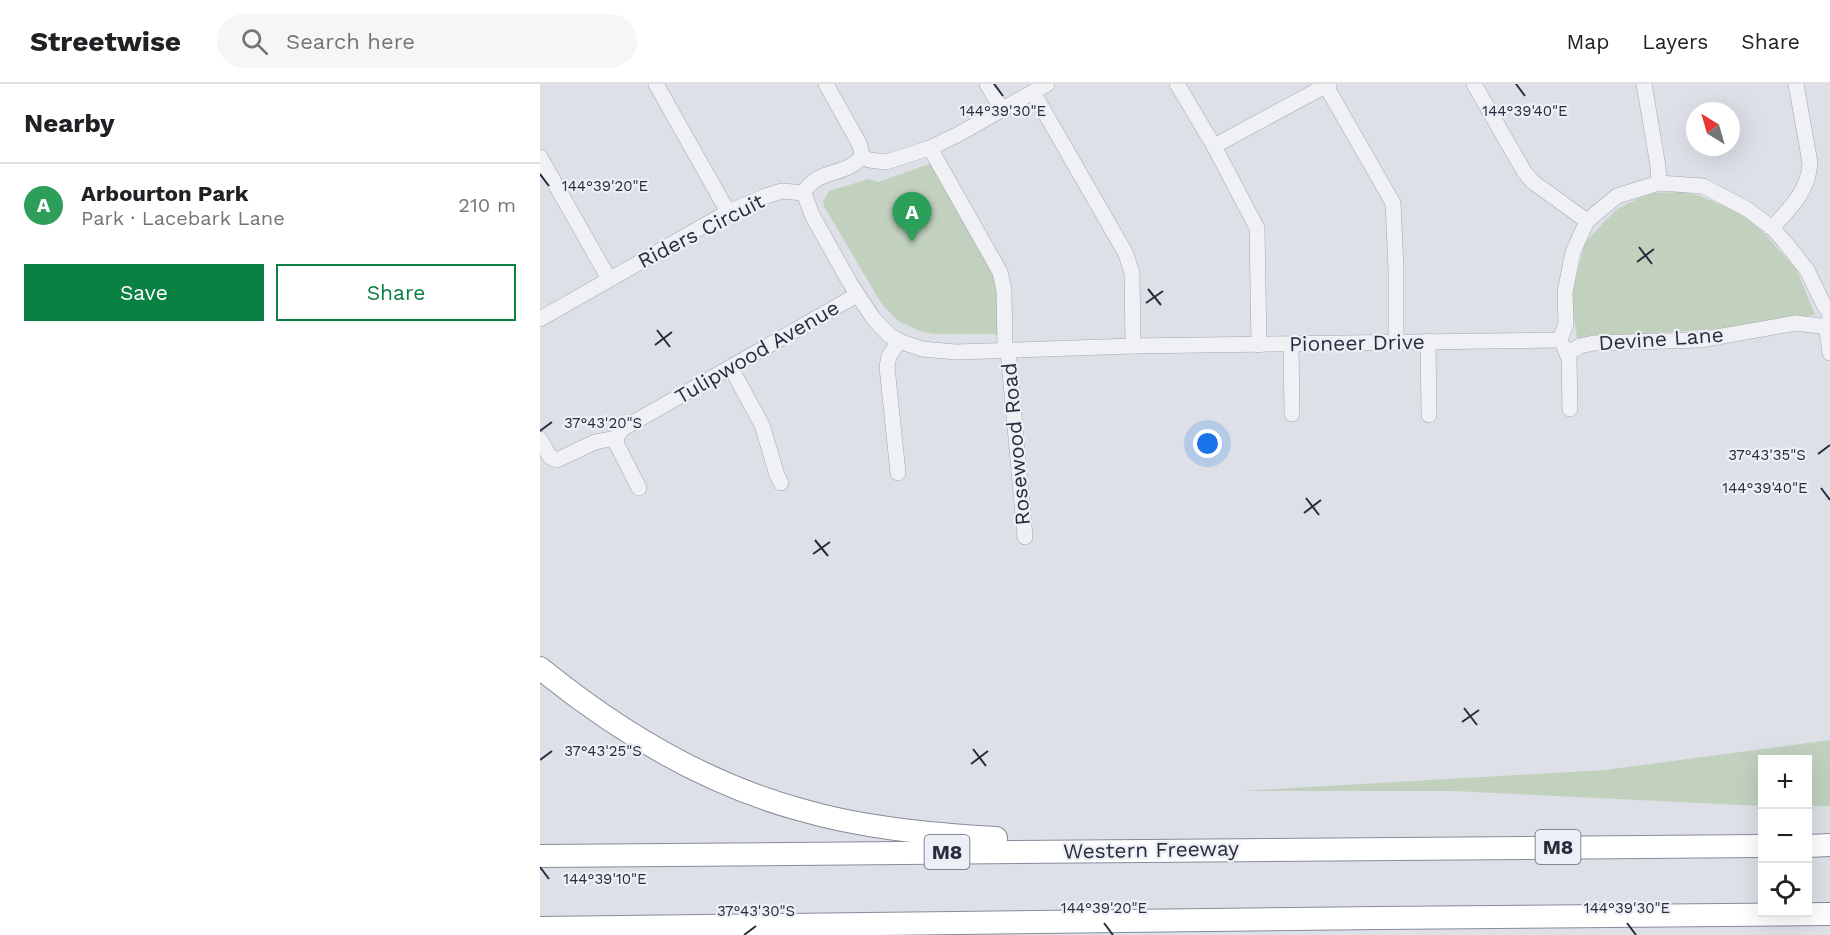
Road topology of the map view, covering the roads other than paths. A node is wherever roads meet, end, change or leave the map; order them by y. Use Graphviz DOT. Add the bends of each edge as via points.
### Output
graph roads {
  1 [pos="656,84"];
  2 [pos="826,84"];
  3 [pos="987,84"];
  4 [pos="1047,84"];
  5 [pos="1177,84"];
  6 [pos="1474,84"];
  7 [pos="1644,84"];
  8 [pos="1796,84"];
  9 [pos="1327,85"];
  10 [pos="1033,92"];
  11 [pos="1002,110"];
  12 [pos="1214,146"];
  13 [pos="930,148"];
  14 [pos="862,156"];
  15 [pos="540,157"];
  16 [pos="1659,183"];
  17 [pos="804,193"];
  18 [pos="728,212"];
  19 [pos="1587,221"];
  20 [pos="1772,228"];
  21 [pos="609,279"];
  22 [pos="857,295"];
  23 [pos="1829,319"];
  24 [pos="540,320"];
  25 [pos="899,341"];
  26 [pos="1428,341"];
  27 [pos="1396,342"];
  28 [pos="1259,345"];
  29 [pos="1292,345"];
  30 [pos="1133,346"];
  31 [pos="1564,347"];
  32 [pos="1006,350"];
  33 [pos="1830,353"];
  34 [pos="731,368"];
  35 [pos="1570,409"];
  36 [pos="1292,414"];
  37 [pos="1429,415"];
  38 [pos="616,438"];
  39 [pos="540,440"];
  40 [pos="898,473"];
  41 [pos="781,483"];
  42 [pos="639,488"];
  43 [pos="1025,537"];
  44 [pos="540,668"];
  45 [pos="1830,845"];
  46 [pos="1758,846"];
  47 [pos="1812,846"];
  48 [pos="1354,848"];
  49 [pos="540,856"];
  50 [pos="1830,914"];
  51 [pos="1379,918"];
  52 [pos="540,928"];
  53 [pos="1180,935"];
  1 -- 18 [label="street"];
  2 -- 14 [label="street" via="860,145"];
  3 -- 11 [label="street"];
  4 -- 10 [label="street"];
  5 -- 12 [label="street"];
  6 -- 19 [label="street" via="1533,182"];
  7 -- 16 [label="street"];
  8 -- 20 [label="street" via="1809,176 1805,188"];
  9 -- 12 [label="street"];
  9 -- 27 [label="street" via="1393,203"];
  10 -- 11 [label="street"];
  10 -- 30 [label="street" via="1126,254 1132,273"];
  11 -- 13 [label="street"];
  12 -- 28 [label="street" via="1257,228"];
  13 -- 14 [label="street" via="886,162"];
  13 -- 32 [label="street, Rosewood Road" via="1000,272"];
  14 -- 17 [label="street" via="848,168 819,178"];
  15 -- 21 [label="street"];
  16 -- 19 [label="street" via="1617,196"];
  16 -- 20 [label="street" via="1703,186 1747,209"];
  17 -- 18 [label="street, Riders Circuit" via="766,196"];
  17 -- 22 [label="street, Pioneer Drive" via="812,215"];
  18 -- 21 [label="street, Riders Circuit"];
  19 -- 31 [label="street" via="1573,252 1565,292"];
  20 -- 23 [label="street" via="1807,270"];
  21 -- 24 [label="street, Riders Circuit"];
  22 -- 25 [label="street, Pioneer Drive" via="881,328"];
  22 -- 34 [label="street, Tulipwood Avenue"];
  23 -- 31 [label="street, Devine Lane" via="1700,340"];
  23 -- 33 [label="street"];
  25 -- 32 [label="street, Pioneer Drive" via="933,351"];
  25 -- 40 [label="street" via="887,367"];
  26 -- 27 [label="street, Pioneer Drive"];
  26 -- 31 [label="street, Pioneer Drive"];
  26 -- 37 [label="street"];
  27 -- 29 [label="street, Pioneer Drive"];
  28 -- 29 [label="street, Pioneer Drive"];
  28 -- 30 [label="street, Pioneer Drive"];
  29 -- 36 [label="street"];
  30 -- 32 [label="street, Pioneer Drive"];
  31 -- 35 [label="street" via="1569,358"];
  32 -- 43 [label="street, Rosewood Road"];
  34 -- 38 [label="street, Tulipwood Avenue" via="628,424"];
  34 -- 41 [label="street" via="762,425"];
  38 -- 39 [label="street" via="595,441 557,460 550,457"];
  38 -- 42 [label="street"];
  44 -- 48 [label="highway" via="613,723 674,758 760,796 829,817 916,832 994,838"];
  45 -- 47 [label="highway"];
  46 -- 48 [label="highway, Western Freeway / M8"];
  48 -- 49 [label="highway, Western Freeway / M8"];
  50 -- 51 [label="highway"];
  51 -- 52 [label="highway"];
  51 -- 53 [label="highway"];
}
